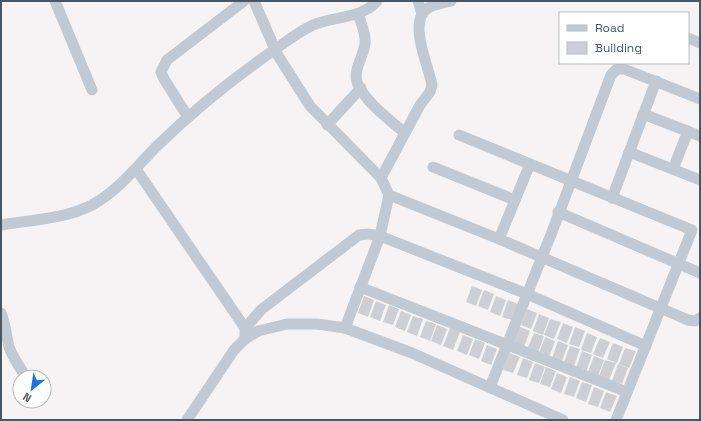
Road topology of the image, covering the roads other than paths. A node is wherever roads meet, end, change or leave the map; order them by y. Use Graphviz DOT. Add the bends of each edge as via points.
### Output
graph roads {
  1 [pos="56,1"];
  2 [pos="244,1"];
  3 [pos="254,1"];
  4 [pos="377,1"];
  5 [pos="418,1"];
  6 [pos="452,1"];
  7 [pos="358,14"];
  8 [pos="422,14"];
  9 [pos="689,38"];
  10 [pos="700,43"];
  11 [pos="276,48"];
  12 [pos="656,81"];
  13 [pos="361,88"];
  14 [pos="92,90"];
  15 [pos="700,99"];
  16 [pos="643,114"];
  17 [pos="188,117"];
  18 [pos="327,125"];
  19 [pos="688,131"];
  20 [pos="405,133"];
  21 [pos="459,135"];
  22 [pos="700,136"];
  23 [pos="629,152"];
  24 [pos="530,164"];
  25 [pos="433,167"];
  26 [pos="136,169"];
  27 [pos="673,169"];
  28 [pos="381,178"];
  29 [pos="700,180"];
  30 [pos="570,181"];
  31 [pos="389,195"];
  32 [pos="612,198"];
  33 [pos="515,200"];
  34 [pos="558,212"];
  35 [pos="1,226"];
  36 [pos="696,232"];
  37 [pos="380,236"];
  38 [pos="499,239"];
  39 [pos="542,257"];
  40 [pos="678,264"];
  41 [pos="700,273"];
  42 [pos="360,287"];
  43 [pos="527,294"];
  44 [pos="661,308"];
  45 [pos="1,313"];
  46 [pos="700,318"];
  47 [pos="345,328"];
  48 [pos="245,333"];
  49 [pos="506,345"];
  50 [pos="646,346"];
  51 [pos="21,369"];
  52 [pos="490,387"];
  53 [pos="627,392"];
  54 [pos="186,420"];
  55 [pos="563,420"];
  56 [pos="616,420"];
  1 -- 14 [label="street"];
  2 -- 17 [label="street" via="163,65 160,72"];
  3 -- 11 [label="street"];
  4 -- 7 [label="street"];
  5 -- 8 [label="street"];
  6 -- 8 [label="street" via="428,8"];
  7 -- 11 [label="street" via="313,25"];
  7 -- 13 [label="street" via="365,43 357,69 357,82"];
  8 -- 20 [label="street" via="420,36 432,85"];
  9 -- 10 [label="street"];
  11 -- 17 [label="street"];
  11 -- 18 [label="street" via="277,54 310,106"];
  12 -- 15 [label="street"];
  12 -- 16 [label="street"];
  12 -- 30 [label="street" via="624,69 617,69 611,75"];
  13 -- 18 [label="street"];
  13 -- 20 [label="street" via="371,102"];
  16 -- 19 [label="street"];
  16 -- 23 [label="street"];
  17 -- 26 [label="street"];
  18 -- 28 [label="street"];
  19 -- 22 [label="street"];
  19 -- 27 [label="street"];
  20 -- 28 [label="street"];
  21 -- 24 [label="street"];
  23 -- 27 [label="street"];
  23 -- 32 [label="street"];
  24 -- 30 [label="street"];
  24 -- 33 [label="street"];
  25 -- 33 [label="street"];
  26 -- 35 [label="street" via="92,205 63,215"];
  26 -- 48 [label="street"];
  27 -- 29 [label="street"];
  28 -- 31 [label="street"];
  30 -- 32 [label="street"];
  30 -- 34 [label="street"];
  31 -- 37 [label="street"];
  31 -- 38 [label="street"];
  32 -- 36 [label="street"];
  33 -- 38 [label="street"];
  34 -- 39 [label="street"];
  34 -- 40 [label="street"];
  36 -- 40 [label="street"];
  37 -- 42 [label="street"];
  37 -- 43 [label="street"];
  37 -- 48 [label="street" via="359,235 262,309"];
  38 -- 39 [label="street"];
  39 -- 43 [label="street"];
  39 -- 44 [label="street"];
  40 -- 41 [label="street"];
  40 -- 44 [label="street"];
  42 -- 47 [label="street"];
  42 -- 49 [label="street"];
  43 -- 49 [label="street"];
  43 -- 50 [label="street"];
  44 -- 46 [label="street" via="688,320 695,321"];
  44 -- 50 [label="street"];
  45 -- 51 [label="street" via="9,347"];
  47 -- 48 [label="street" via="317,324 287,324"];
  47 -- 52 [label="street" via="412,352"];
  48 -- 54 [label="street"];
  49 -- 52 [label="street"];
  49 -- 53 [label="street"];
  50 -- 53 [label="street"];
  52 -- 55 [label="street"];
  53 -- 56 [label="street"];
}
